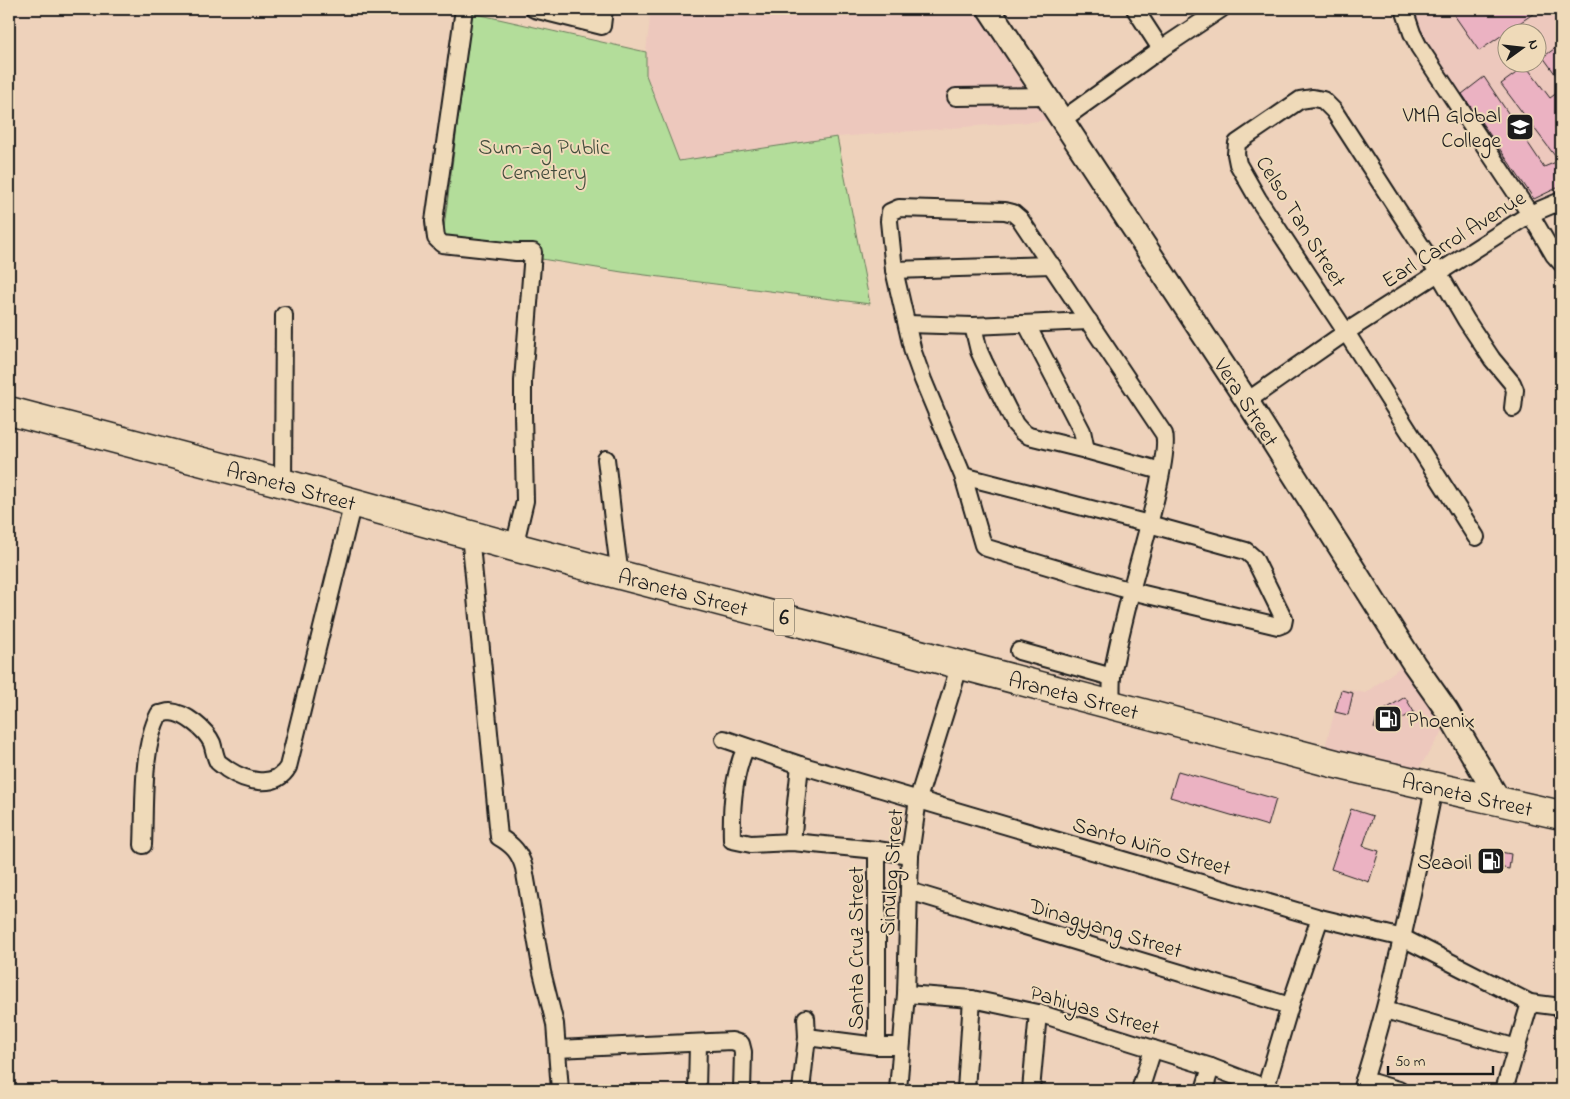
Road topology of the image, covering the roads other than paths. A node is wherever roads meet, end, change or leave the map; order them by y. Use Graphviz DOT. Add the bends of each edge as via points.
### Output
graph roads {
  1 [pos="464,9"];
  2 [pos="535,9"];
  3 [pos="604,9"];
  4 [pos="989,9"];
  5 [pos="1134,9"];
  6 [pos="1221,9"];
  7 [pos="1404,9"];
  8 [pos="1161,49"];
  9 [pos="1047,96"];
  10 [pos="956,97"];
  11 [pos="1062,120"];
  12 [pos="1561,201"];
  13 [pos="1530,214"];
  14 [pos="1561,263"];
  15 [pos="1052,265"];
  16 [pos="894,270"];
  17 [pos="1438,272"];
  18 [pos="284,315"];
  19 [pos="1089,321"];
  20 [pos="908,324"];
  21 [pos="1027,325"];
  22 [pos="973,326"];
  23 [pos="1346,332"];
  24 [pos="1247,401"];
  25 [pos="1513,408"];
  26 [pos="9,411"];
  27 [pos="1086,450"];
  28 [pos="606,460"];
  29 [pos="1161,471"];
  30 [pos="963,476"];
  31 [pos="283,483"];
  32 [pos="353,502"];
  33 [pos="1149,524"];
  34 [pos="470,534"];
  35 [pos="1476,537"];
  36 [pos="514,547"];
  37 [pos="620,574"];
  38 [pos="1131,590"];
  39 [pos="1020,650"];
  40 [pos="960,664"];
  41 [pos="1112,677"];
  42 [pos="1112,704"];
  43 [pos="724,739"];
  44 [pos="746,746"];
  45 [pos="800,765"];
  46 [pos="1434,788"];
  47 [pos="918,799"];
  48 [pos="1498,800"];
  49 [pos="1561,815"];
  50 [pos="792,842"];
  51 [pos="143,845"];
  52 [pos="877,850"];
  53 [pos="910,855"];
  54 [pos="910,890"];
  55 [pos="1320,918"];
  56 [pos="1403,938"];
  57 [pos="906,994"];
  58 [pos="972,999"];
  59 [pos="1530,1003"];
  60 [pos="1290,1006"];
  61 [pos="1561,1007"];
  62 [pos="1385,1010"];
  63 [pos="1038,1013"];
  64 [pos="806,1018"];
  65 [pos="807,1037"];
  66 [pos="698,1043"];
  67 [pos="877,1046"];
  68 [pos="901,1046"];
  69 [pos="1517,1048"];
  70 [pos="557,1049"];
  71 [pos="1153,1049"];
  72 [pos="1211,1067"];
  73 [pos="1363,1085"];
  74 [pos="1266,1089"];
  75 [pos="560,1090"];
  76 [pos="697,1090"];
  77 [pos="742,1090"];
  78 [pos="801,1090"];
  79 [pos="898,1090"];
  80 [pos="966,1090"];
  81 [pos="1031,1090"];
  82 [pos="1140,1090"];
  83 [pos="1204,1090"];
  84 [pos="1399,1090"];
  85 [pos="1504,1090"];
  1 -- 36 [label="street" via="434,221 436,238 442,244 533,252 524,381 525,501"];
  2 -- 3 [label="street" via="602,26"];
  4 -- 9 [label="street, Vera Street"];
  5 -- 8 [label="street"];
  6 -- 8 [label="street"];
  7 -- 13 [label="street" via="1419,47"];
  8 -- 11 [label="street"];
  9 -- 10 [label="street"];
  9 -- 11 [label="street, Vera Street"];
  11 -- 24 [label="street, Vera Street"];
  12 -- 13 [label="street, Earl Carrol Avenue"];
  13 -- 14 [label="street"];
  13 -- 17 [label="street, Earl Carrol Avenue"];
  15 -- 16 [label="street"];
  15 -- 16 [label="street" via="1013,213 899,208 890,212 889,220"];
  15 -- 19 [label="street"];
  16 -- 20 [label="street"];
  17 -- 23 [label="street, Earl Carrol Avenue"];
  17 -- 23 [label="street, Celso Tan Street" via="1334,111 1324,100 1300,100 1237,142 1236,154 1238,164 1258,199"];
  17 -- 25 [label="street, Celso Tan Street" via="1466,320 1512,383 1515,390"];
  18 -- 31 [label="street"];
  19 -- 21 [label="street"];
  19 -- 29 [label="street" via="1164,434 1166,444"];
  20 -- 22 [label="street"];
  20 -- 30 [label="street" via="923,380"];
  21 -- 22 [label="street"];
  21 -- 27 [label="street" via="1082,432"];
  22 -- 27 [label="street" via="984,362 1022,432"];
  23 -- 24 [label="street, Earl Carrol Avenue"];
  23 -- 35 [label="street, Celso Tan Street"];
  24 -- 48 [label="street, Vera Street" via="1447,711"];
  26 -- 31 [label="highway, Araneta Street / 6"];
  27 -- 29 [label="street"];
  28 -- 37 [label="street"];
  29 -- 33 [label="street"];
  30 -- 33 [label="street"];
  30 -- 38 [label="street" via="981,541 987,548"];
  31 -- 32 [label="highway, Araneta Street / 6"];
  32 -- 34 [label="highway, Araneta Street / 6"];
  32 -- 51 [label="street" via="285,772 271,780 258,782 244,778 218,762 211,742 194,722 171,712 159,714 152,727 146,761"];
  33 -- 38 [label="street"];
  33 -- 38 [label="street" via="1251,554 1284,619 1283,624 1278,626"];
  34 -- 36 [label="highway, Araneta Street / 6"];
  34 -- 70 [label="street" via="499,837 511,844 522,859"];
  36 -- 37 [label="highway, Araneta Street / 6"];
  37 -- 40 [label="highway, Araneta Street / 6"];
  38 -- 41 [label="street"];
  39 -- 41 [label="street"];
  40 -- 42 [label="highway, Araneta Street / 6"];
  40 -- 47 [label="street, Sinulog Street"];
  41 -- 42 [label="street"];
  42 -- 46 [label="highway, Araneta Street / 6"];
  43 -- 44 [label="street, Santo Niño Street"];
  44 -- 45 [label="street, Santo Niño Street"];
  44 -- 50 [label="street" via="739,763 732,840 750,844"];
  45 -- 47 [label="street, Santo Niño Street"];
  45 -- 50 [label="street"];
  46 -- 48 [label="highway, Araneta Street / 6"];
  46 -- 56 [label="street"];
  47 -- 53 [label="street, Sinulog Street"];
  47 -- 55 [label="street, Santo Niño Street"];
  48 -- 49 [label="highway, Araneta Street / 6"];
  50 -- 52 [label="street"];
  52 -- 53 [label="street"];
  52 -- 67 [label="street, Santa Cruz Street"];
  53 -- 54 [label="street, Sinulog Street"];
  54 -- 57 [label="street, Sinulog Street"];
  54 -- 60 [label="street, Dinagyang Street"];
  55 -- 56 [label="street, Santo Niño Street"];
  55 -- 60 [label="street"];
  56 -- 59 [label="street, Santo Niño Street"];
  56 -- 62 [label="street"];
  57 -- 58 [label="street, Pahiyas Street"];
  57 -- 68 [label="street, Sinulog Street"];
  58 -- 63 [label="street, Pahiyas Street"];
  58 -- 80 [label="street"];
  59 -- 61 [label="street, Santo Niño Street"];
  59 -- 69 [label="street"];
  60 -- 74 [label="street"];
  62 -- 69 [label="street"];
  62 -- 73 [label="street"];
  63 -- 71 [label="street, Pahiyas Street"];
  63 -- 81 [label="street"];
  64 -- 65 [label="street"];
  65 -- 67 [label="street"];
  65 -- 78 [label="street"];
  66 -- 70 [label="street"];
  66 -- 76 [label="street"];
  66 -- 77 [label="street" via="732,1041 741,1044"];
  67 -- 68 [label="street"];
  68 -- 79 [label="street, Sinulog Street"];
  69 -- 85 [label="street"];
  70 -- 75 [label="street"];
  71 -- 72 [label="street, Pahiyas Street"];
  71 -- 82 [label="street"];
  72 -- 74 [label="street, Pahiyas Street"];
  72 -- 83 [label="street"];
  73 -- 84 [label="street"];
}
